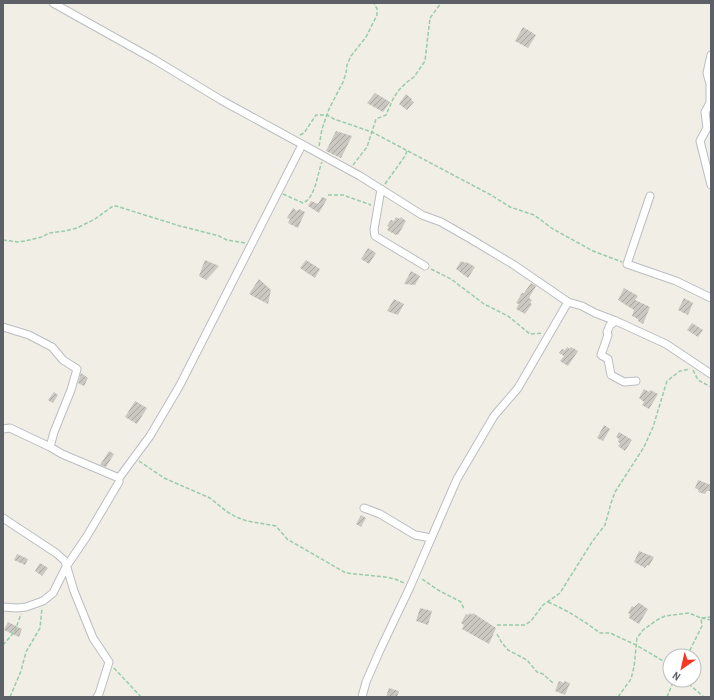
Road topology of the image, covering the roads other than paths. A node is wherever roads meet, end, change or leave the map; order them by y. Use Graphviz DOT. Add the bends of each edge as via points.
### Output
graph roads {
  1 [pos="53,3"];
  2 [pos="711,55"];
  3 [pos="302,145"];
  4 [pos="711,185"];
  5 [pos="381,189"];
  6 [pos="650,196"];
  7 [pos="425,266"];
  8 [pos="711,298"];
  9 [pos="568,302"];
  10 [pos="616,321"];
  11 [pos="3,327"];
  12 [pos="711,374"];
  13 [pos="636,381"];
  14 [pos="3,429"];
  15 [pos="50,447"];
  16 [pos="119,478"];
  17 [pos="364,508"];
  18 [pos="3,518"];
  19 [pos="431,538"];
  20 [pos="66,567"];
  21 [pos="3,607"];
  22 [pos="97,697"];
  23 [pos="362,697"];
  1 -- 3 [label="street"];
  2 -- 4 [label="street" via="707,73 710,103 705,112 707,128 700,142"];
  3 -- 5 [label="street"];
  3 -- 16 [label="street" via="180,386 150,436"];
  5 -- 7 [label="street" via="375,236"];
  5 -- 9 [label="street" via="422,215 441,222 514,264"];
  6 -- 8 [label="street" via="628,264 676,281"];
  9 -- 10 [label="street"];
  9 -- 19 [label="street" via="518,388 494,416 457,479"];
  10 -- 12 [label="street" via="666,344"];
  10 -- 13 [label="street" via="610,325 601,355 608,359 611,375 624,382"];
  11 -- 15 [label="street" via="29,335 52,347 63,360 77,369"];
  14 -- 15 [label="street" via="10,428"];
  15 -- 16 [label="street"];
  16 -- 20 [label="street" via="87,536"];
  17 -- 19 [label="street" via="380,514 415,535"];
  18 -- 20 [label="street" via="56,553 64,560"];
  19 -- 23 [label="street" via="366,682"];
  20 -- 21 [label="street" via="53,593 42,602 22,608"];
  20 -- 22 [label="street" via="93,638 109,662"];
}
